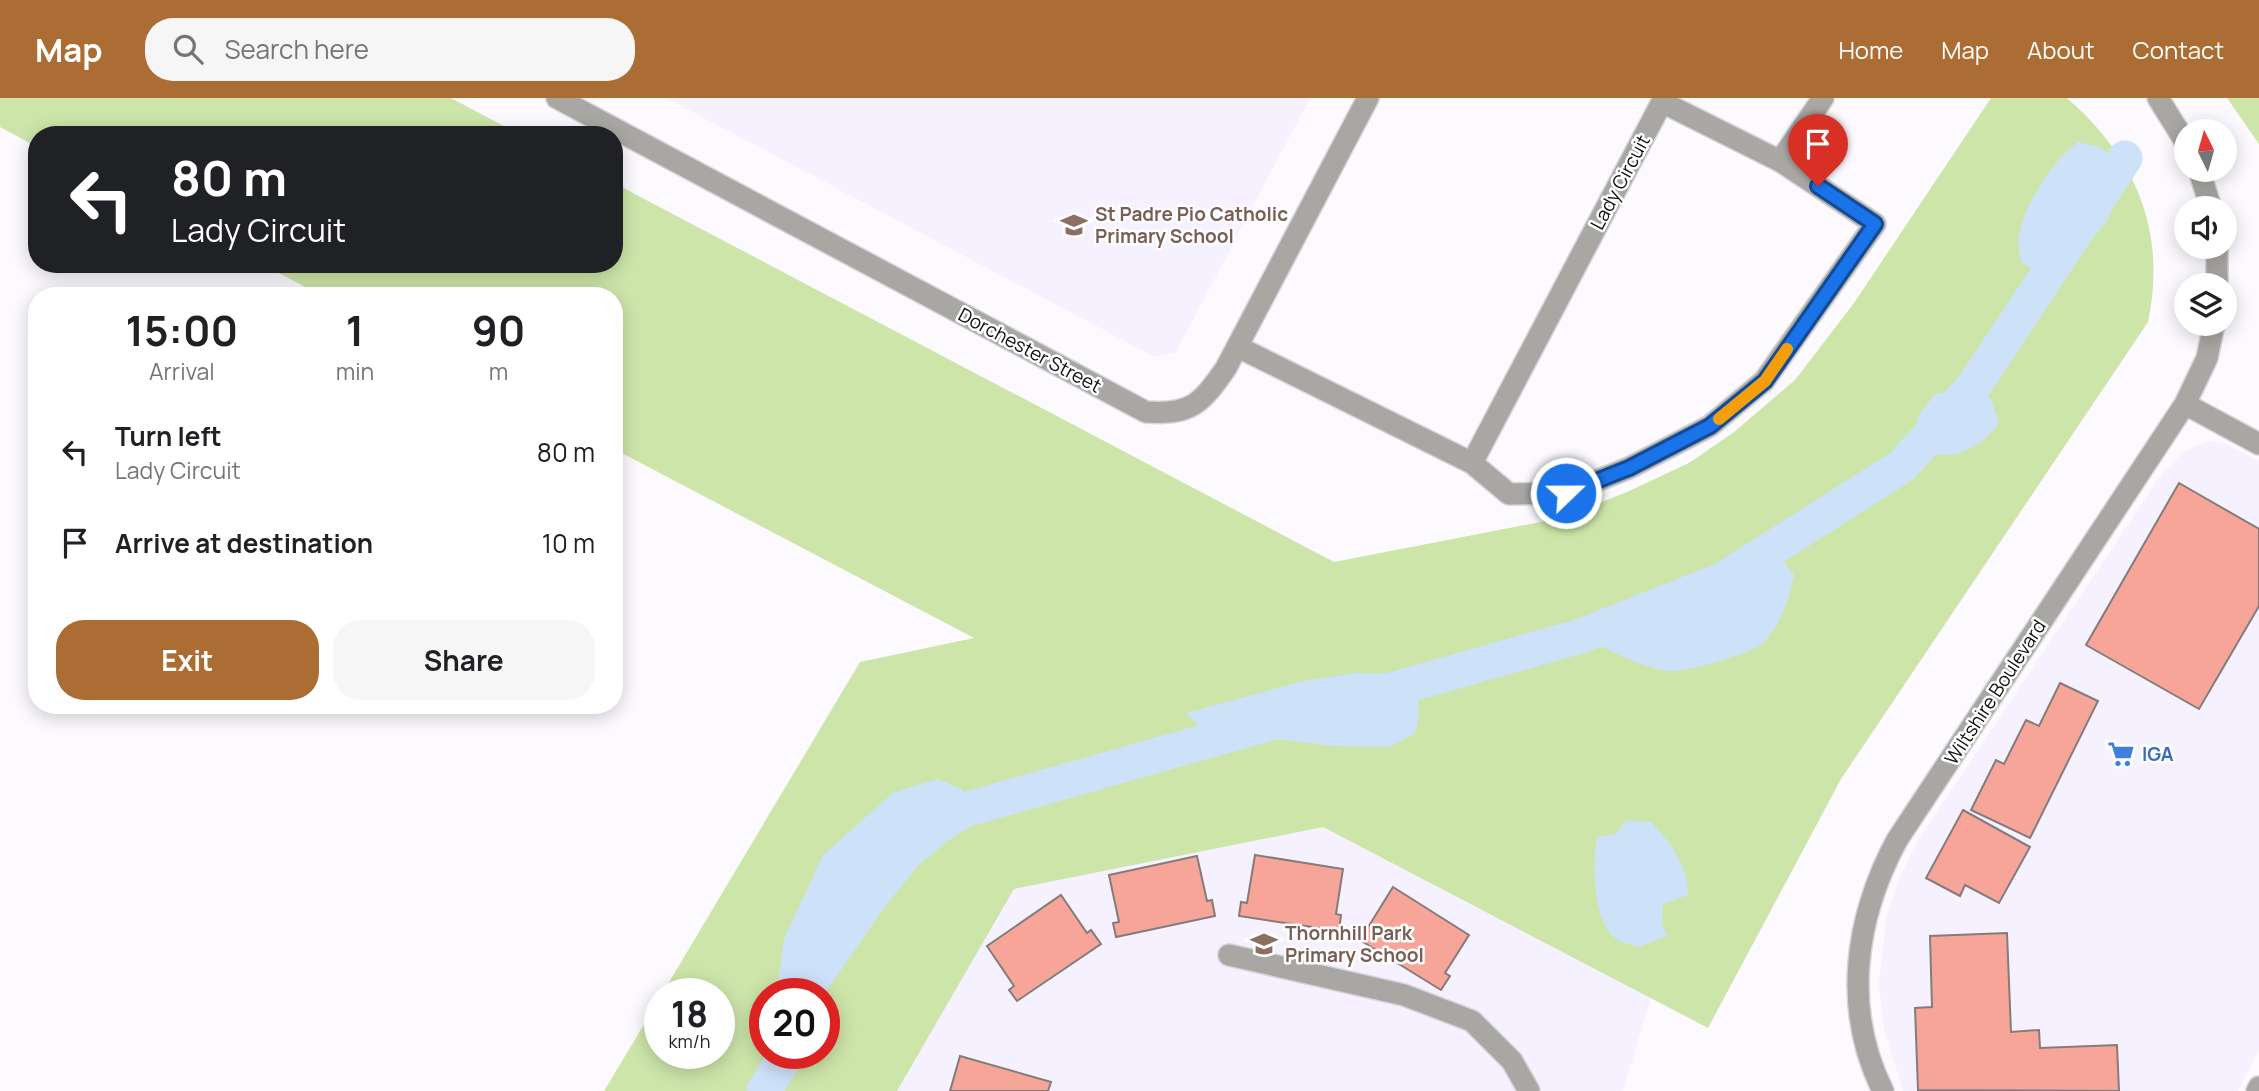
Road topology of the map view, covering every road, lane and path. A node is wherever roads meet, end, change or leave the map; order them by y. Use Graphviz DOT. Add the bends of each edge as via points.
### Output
graph roads {
  1 [pos="557,98"];
  2 [pos="1368,98"];
  3 [pos="1823,98"];
  4 [pos="2158,98"];
  5 [pos="2174,124"];
  6 [pos="610,126"];
  7 [pos="623,133"];
  8 [pos="1780,160"];
  9 [pos="2212,336"];
  10 [pos="1238,347"];
  11 [pos="2185,404"];
  12 [pos="2259,444"];
  13 [pos="1472,463"];
  14 [pos="1229,955"];
  15 [pos="1881,1087"];
  16 [pos="1529,1091"];
  1 -- 6 [label="street, Dorchester Street"];
  2 -- 10 [label="street, Dorchester Street"];
  3 -- 8 [label="street"];
  4 -- 5 [label="street"];
  7 -- 10 [label="street, Dorchester Street" via="1146,412 1191,409 1208,395"];
  8 -- 13 [label="street, Lady Circuit" via="1662,102"];
  8 -- 13 [label="street, Lady Circuit" via="1875,224 1765,381 1710,426 1629,468 1566,493 1509,494"];
  9 -- 11 [label="street, Wiltshire Boulevard" via="2207,358"];
  10 -- 13 [label="street, Lady Circuit"];
  11 -- 12 [label="street"];
  11 -- 15 [label="street, Wiltshire Boulevard" via="1879,873 1861,933 1857,983 1863,1037"];
  14 -- 16 [label="street" via="1404,995 1472,1021 1512,1061"];
}
